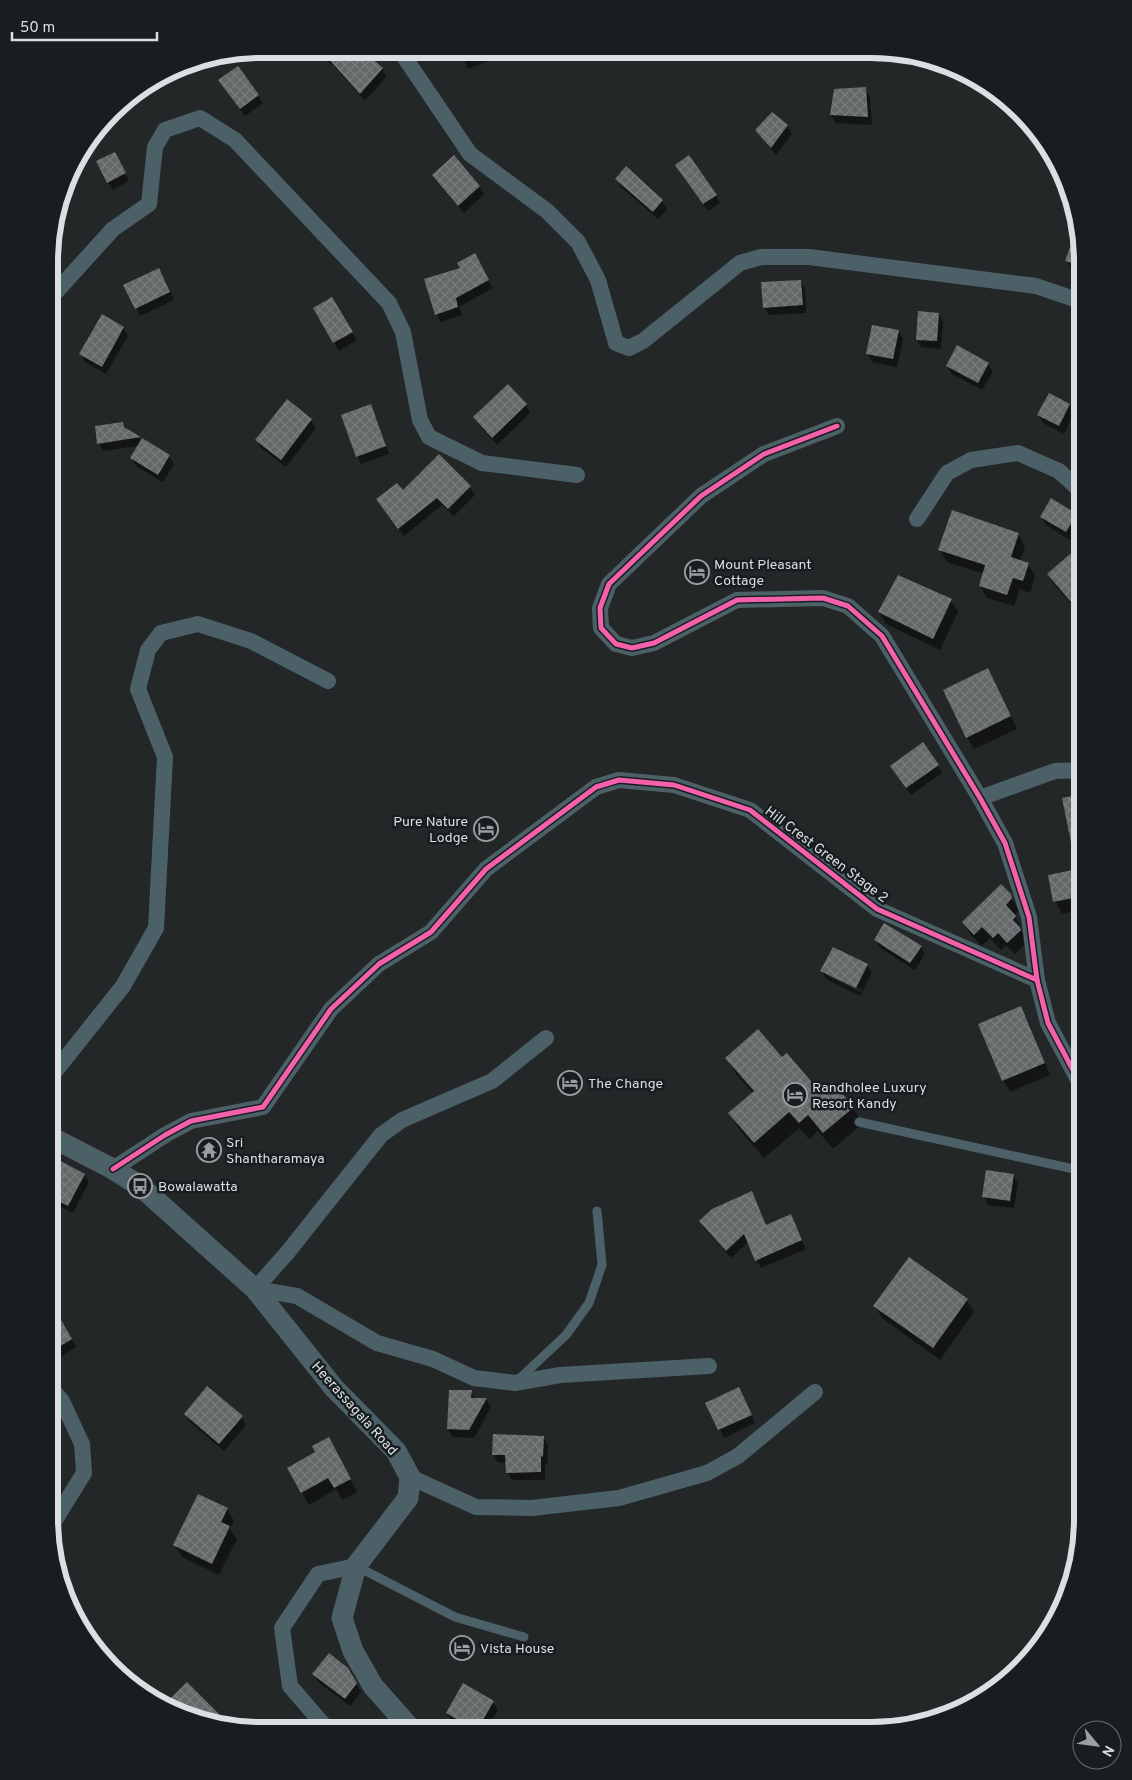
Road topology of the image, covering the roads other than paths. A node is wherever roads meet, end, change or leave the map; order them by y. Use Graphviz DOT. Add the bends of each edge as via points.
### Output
graph roads {
  1 [pos="405,58"];
  2 [pos="58,290"];
  3 [pos="1074,299"];
  4 [pos="837,426"];
  5 [pos="576,475"];
  6 [pos="1074,484"];
  7 [pos="917,519"];
  8 [pos="328,681"];
  9 [pos="1074,770"];
  10 [pos="980,798"];
  11 [pos="1037,980"];
  12 [pos="546,1038"];
  13 [pos="58,1068"];
  14 [pos="1074,1072"];
  15 [pos="860,1122"];
  16 [pos="58,1141"];
  17 [pos="113,1169"];
  18 [pos="1074,1169"];
  19 [pos="597,1211"];
  20 [pos="255,1290"];
  21 [pos="709,1366"];
  22 [pos="515,1383"];
  23 [pos="815,1392"];
  24 [pos="58,1396"];
  25 [pos="410,1477"];
  26 [pos="58,1515"];
  27 [pos="356,1566"];
  28 [pos="524,1637"];
  29 [pos="321,1722"];
  30 [pos="405,1722"];
  1 -- 3 [label="street" via="470,154 547,211 578,242 598,280 616,343 629,348 643,341 740,263 761,257 809,257 1036,286"];
  2 -- 5 [label="street" via="113,228 149,204 155,147 165,130 200,118 234,140 390,303 403,332 420,420 429,437 482,463"];
  4 -- 10 [label="street" via="764,454 701,496 609,584 600,608 602,628 616,644 632,648 654,643 737,600 823,598 848,606 882,636"];
  6 -- 7 [label="street" via="1059,470 1018,453 971,460 947,474"];
  8 -- 13 [label="street" via="250,641 198,624 161,633 148,650 138,689 165,757 156,928 123,986"];
  9 -- 10 [label="street" via="1055,771"];
  10 -- 11 [label="street" via="1005,843 1028,918"];
  11 -- 14 [label="street" via="1048,1023"];
  11 -- 17 [label="street, Hill Crest Green Stage 2" via="877,908 750,810 674,785 618,780 596,787 486,868 431,932 379,964 331,1009 263,1107 191,1121"];
  12 -- 20 [label="street" via="492,1081 402,1120 381,1135"];
  15 -- 18 [label="lane"];
  16 -- 17 [label="street, Heerassagala Road"];
  17 -- 20 [label="street, Heerassagala Road" via="140,1186"];
  19 -- 22 [label="lane" via="602,1265 589,1302 566,1335"];
  20 -- 22 [label="street" via="297,1296 377,1343 433,1359 474,1378"];
  20 -- 25 [label="street, Heerassagala Road" via="334,1388 396,1451"];
  21 -- 22 [label="street" via="560,1376"];
  23 -- 25 [label="street" via="738,1456 708,1473 619,1498 532,1508 476,1507"];
  24 -- 26 [label="street" via="82,1444 84,1473"];
  25 -- 27 [label="street" via="408,1498"];
  27 -- 28 [label="lane" via="455,1617"];
  27 -- 29 [label="street" via="318,1574 282,1628 290,1686"];
  27 -- 30 [label="street" via="342,1618 352,1651 373,1686"];
}
